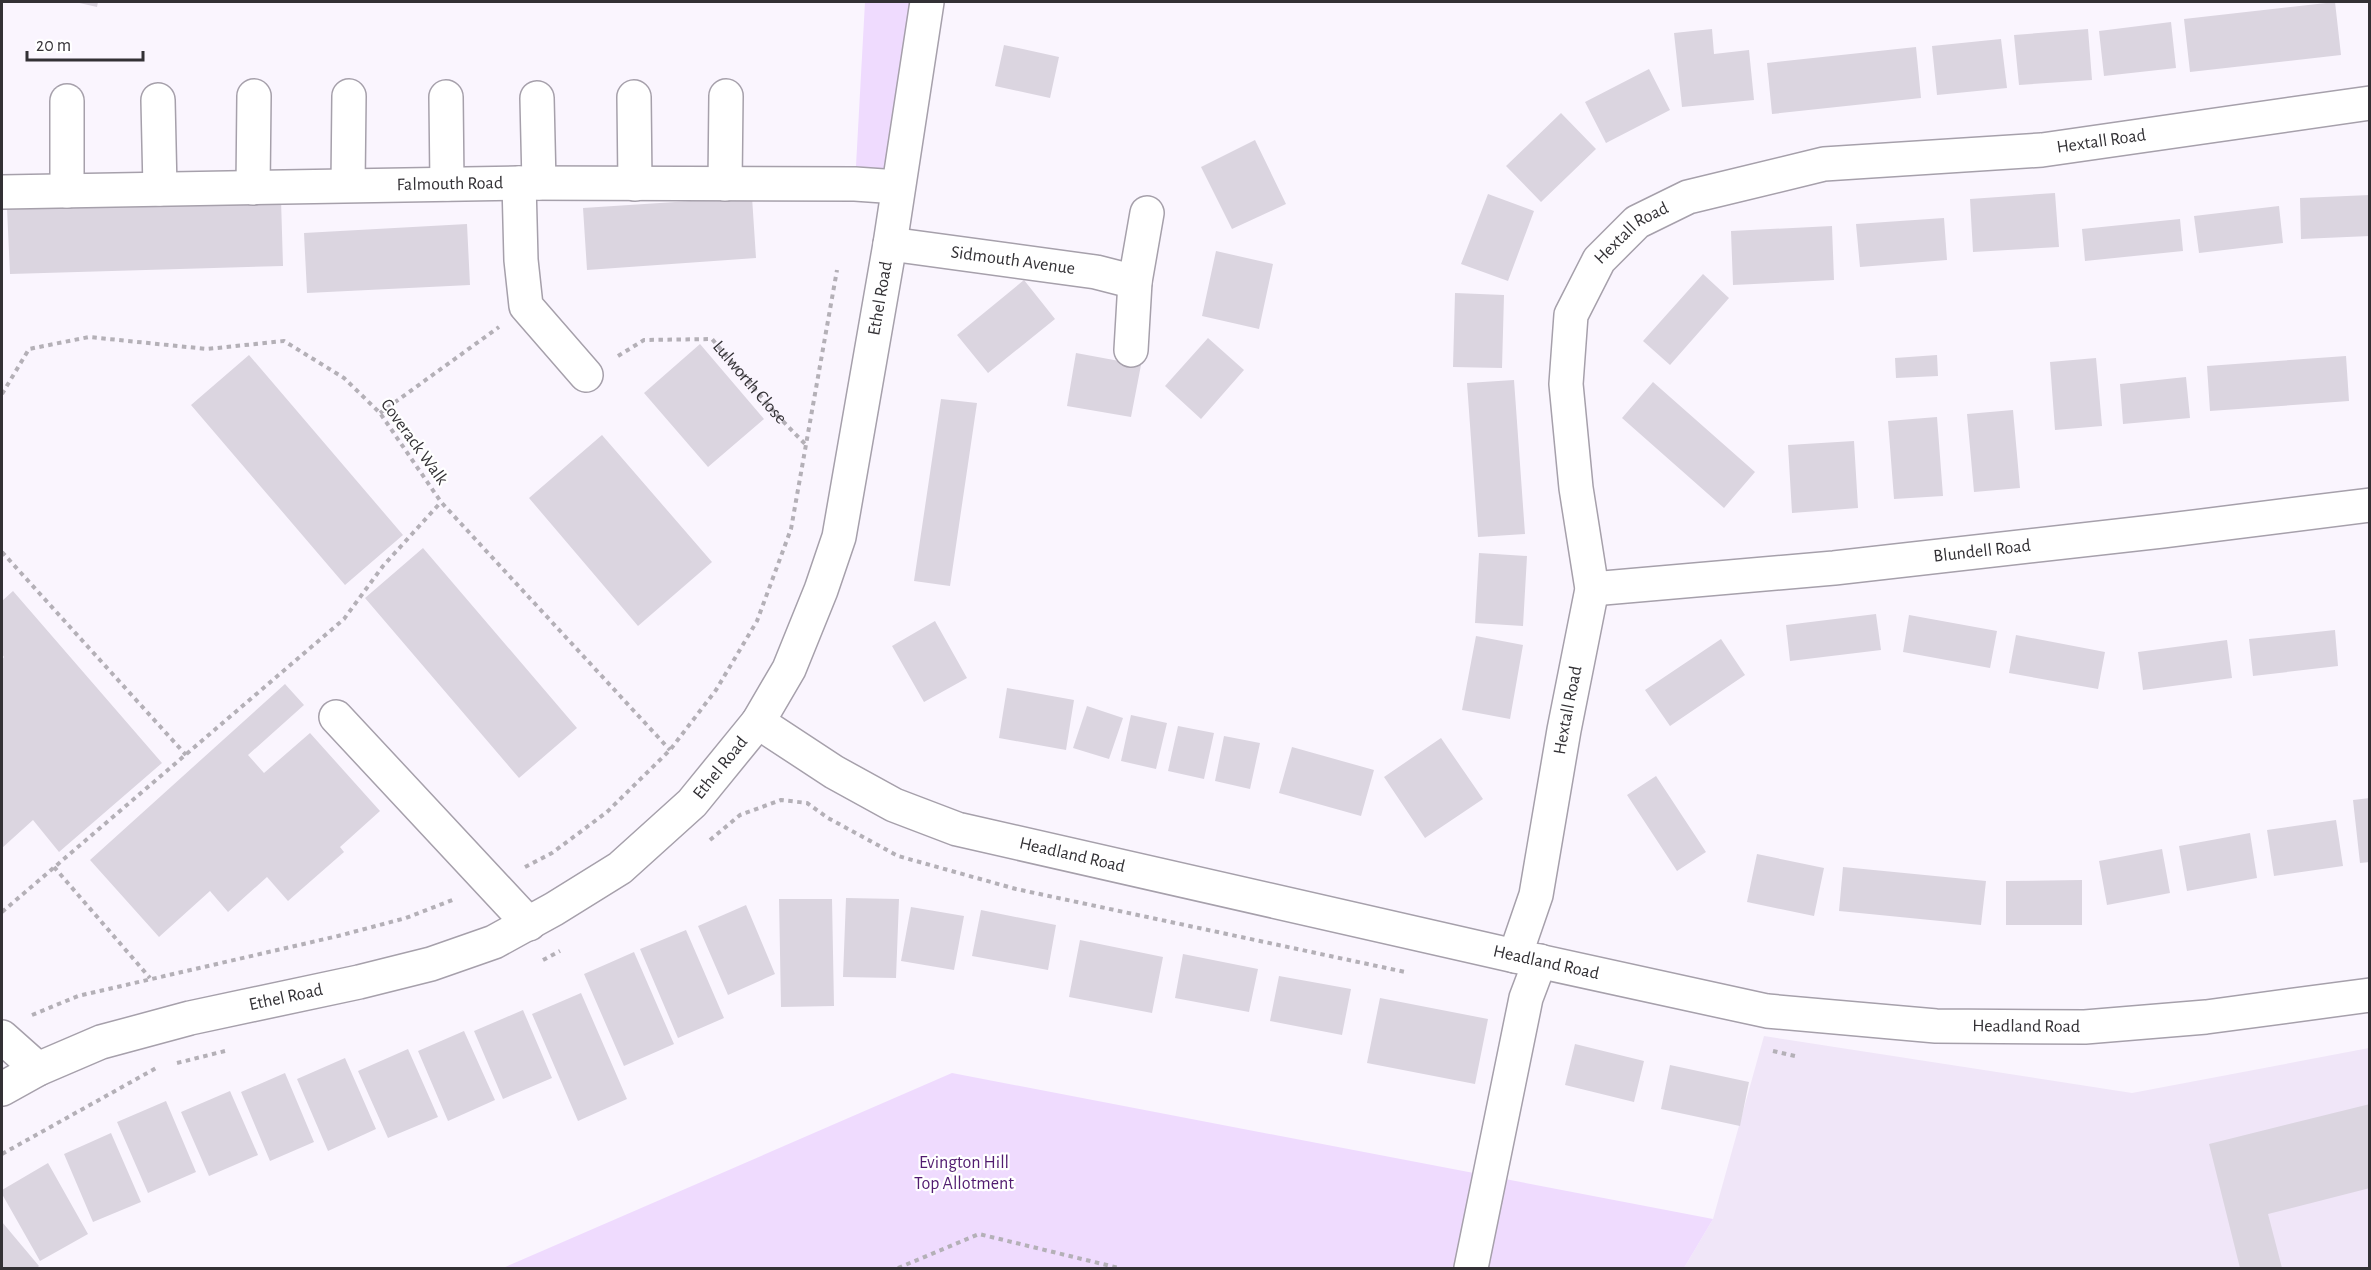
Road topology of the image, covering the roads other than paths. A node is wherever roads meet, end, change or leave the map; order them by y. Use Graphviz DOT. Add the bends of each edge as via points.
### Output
graph roads {
  1 [pos="927,2"];
  2 [pos="254,96"];
  3 [pos="349,96"];
  4 [pos="726,96"];
  5 [pos="446,97"];
  6 [pos="634,97"];
  7 [pos="537,98"];
  8 [pos="158,100"];
  9 [pos="67,101"];
  10 [pos="2370,104"];
  11 [pos="529,183"];
  12 [pos="447,184"];
  13 [pos="635,184"];
  14 [pos="725,184"];
  15 [pos="348,186"];
  16 [pos="898,187"];
  17 [pos="253,188"];
  18 [pos="160,189"];
  19 [pos="67,190"];
  20 [pos="2,192"];
  21 [pos="1147,213"];
  22 [pos="890,244"];
  23 [pos="1135,282"];
  24 [pos="1131,350"];
  25 [pos="586,375"];
  26 [pos="2370,505"];
  27 [pos="1592,589"];
  28 [pos="336,717"];
  29 [pos="758,722"];
  30 [pos="529,924"];
  31 [pos="1527,959"];
  32 [pos="2370,996"];
  33 [pos="12,1028"];
  34 [pos="38,1069"];
  35 [pos="2,1089"];
  36 [pos="1471,1269"];
  1 -- 16 [label="street, Ethel Road"];
  2 -- 17 [label="street"];
  3 -- 15 [label="street"];
  4 -- 14 [label="street"];
  5 -- 12 [label="street"];
  6 -- 13 [label="street"];
  7 -- 11 [label="street"];
  8 -- 18 [label="street"];
  9 -- 19 [label="street"];
  10 -- 27 [label="street, Hextall Road" via="2042,150 1824,164 1688,197 1637,222 1599,260 1571,315 1566,384 1576,488"];
  11 -- 12 [label="street, Falmouth Road"];
  11 -- 13 [label="street, Falmouth Road"];
  11 -- 25 [label="street" via="521,260 526,306"];
  12 -- 15 [label="street, Falmouth Road"];
  13 -- 14 [label="street, Falmouth Road"];
  14 -- 16 [label="street, Falmouth Road"];
  15 -- 17 [label="street, Falmouth Road"];
  16 -- 22 [label="street, Ethel Road"];
  17 -- 18 [label="street, Falmouth Road"];
  18 -- 19 [label="street, Falmouth Road"];
  19 -- 20 [label="street, Falmouth Road"];
  21 -- 23 [label="street"];
  22 -- 23 [label="street, Sidmouth Avenue" via="1096,272"];
  22 -- 29 [label="street, Ethel Road" via="839,537 789,669"];
  23 -- 24 [label="street"];
  26 -- 27 [label="street, Blundell Road" via="1834,568"];
  27 -- 31 [label="street, Hextall Road" via="1564,730"];
  28 -- 30 [label="street"];
  29 -- 30 [label="street, Ethel Road" via="692,802 620,868"];
  29 -- 31 [label="street, Headland Road" via="834,772 894,805 957,829"];
  30 -- 34 [label="street, Ethel Road" via="494,942 431,964 190,1018 101,1042"];
  31 -- 32 [label="street, Headland Road" via="1767,1011 1936,1026 2102,1025 2206,1017"];
  31 -- 36 [label="street, Hextall Road" via="1526,998"];
  33 -- 34 [label="street"];
  34 -- 35 [label="street, Ethel Road"];
}
